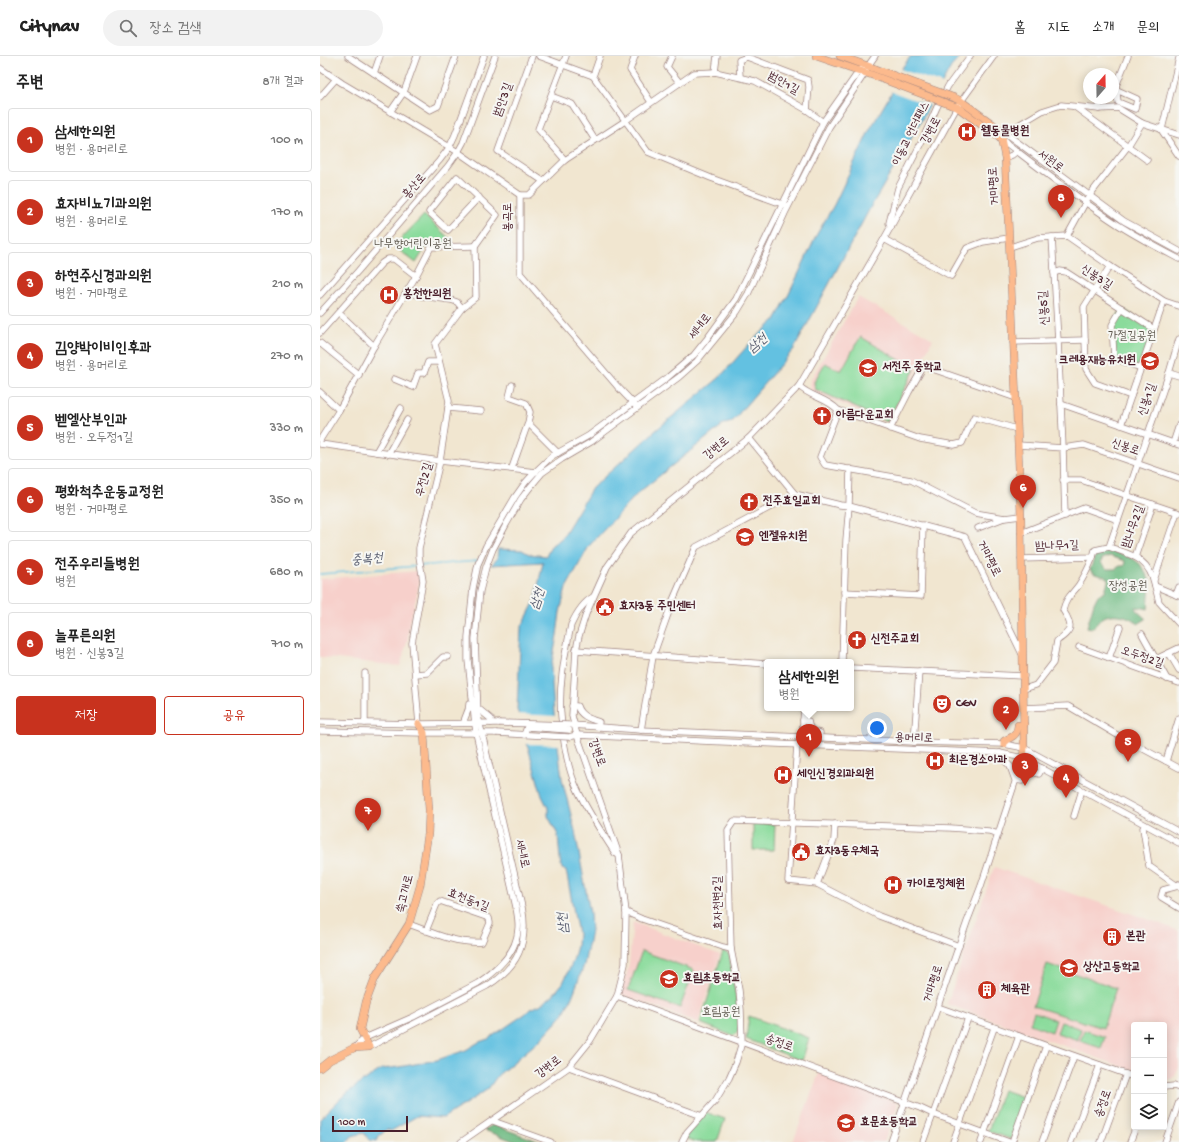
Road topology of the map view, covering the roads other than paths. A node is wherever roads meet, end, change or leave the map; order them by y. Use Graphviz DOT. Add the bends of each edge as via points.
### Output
graph roads {
  1 [pos="348,56"];
  2 [pos="380,56"];
  3 [pos="417,56"];
  4 [pos="456,56"];
  5 [pos="484,56"];
  6 [pos="494,56"];
  7 [pos="532,56"];
  8 [pos="539,56"];
  9 [pos="566,56"];
  10 [pos="600,56"];
  11 [pos="635,56"];
  12 [pos="672,56"];
  13 [pos="717,56"];
  14 [pos="816,56"];
  15 [pos="840,56"];
  16 [pos="875,56"];
  17 [pos="970,56"];
  18 [pos="994,56"];
  19 [pos="1128,56"];
  20 [pos="1179,58"];
  21 [pos="563,64"];
  22 [pos="320,68"];
  23 [pos="868,71"];
  24 [pos="715,72"];
  25 [pos="374,74"];
  26 [pos="593,76"];
  27 [pos="740,77"];
  28 [pos="1119,78"];
  29 [pos="336,79"];
  30 [pos="680,83"];
  31 [pos="1119,91"];
  32 [pos="404,92"];
  33 [pos="551,96"];
  34 [pos="320,97"];
  35 [pos="651,102"];
  36 [pos="1119,102"];
  37 [pos="956,103"];
  38 [pos="1100,104"];
  39 [pos="1074,107"];
  40 [pos="1100,109"];
  41 [pos="1135,109"];
  42 [pos="807,110"];
  43 [pos="390,112"];
  44 [pos="1135,118"];
  45 [pos="625,121"];
  46 [pos="823,122"];
  47 [pos="1142,123"];
  48 [pos="1161,128"];
  49 [pos="1179,135"];
  50 [pos="1003,136"];
  51 [pos="595,140"];
  52 [pos="1128,146"];
  53 [pos="449,148"];
  54 [pos="1017,151"];
  55 [pos="458,152"];
  56 [pos="1179,156"];
  57 [pos="1005,158"];
  58 [pos="565,160"];
  59 [pos="1147,160"];
  60 [pos="543,181"];
  61 [pos="520,195"];
  62 [pos="1089,196"];
  63 [pos="479,197"];
  64 [pos="1086,202"];
  65 [pos="786,206"];
  66 [pos="891,227"];
  67 [pos="1067,236"];
  68 [pos="1052,237"];
  69 [pos="1009,238"];
  70 [pos="884,240"];
  71 [pos="475,246"];
  72 [pos="1010,247"];
  73 [pos="1179,252"];
  74 [pos="1179,259"];
  75 [pos="1110,266"];
  76 [pos="1054,273"];
  77 [pos="416,276"];
  78 [pos="1094,290"];
  79 [pos="407,292"];
  80 [pos="320,296"];
  81 [pos="1164,301"];
  82 [pos="1179,306"];
  83 [pos="462,308"];
  84 [pos="1122,308"];
  85 [pos="320,313"];
  86 [pos="339,313"];
  87 [pos="1154,329"];
  88 [pos="320,333"];
  89 [pos="1179,339"];
  90 [pos="1085,340"];
  91 [pos="1058,341"];
  92 [pos="1014,342"];
  93 [pos="320,343"];
  94 [pos="374,346"];
  95 [pos="439,362"];
  96 [pos="1141,368"];
  97 [pos="1169,373"];
  98 [pos="359,375"];
  99 [pos="1179,376"];
  100 [pos="394,379"];
  101 [pos="512,385"];
  102 [pos="799,386"];
  103 [pos="320,392"];
  104 [pos="1131,396"];
  105 [pos="1016,398"];
  106 [pos="633,403"];
  107 [pos="1061,404"];
  108 [pos="401,408"];
  109 [pos="448,408"];
  110 [pos="638,408"];
  111 [pos="339,410"];
  112 [pos="838,410"];
  113 [pos="481,411"];
  114 [pos="407,420"];
  115 [pos="528,423"];
  116 [pos="1121,425"];
  117 [pos="1179,425"];
  118 [pos="890,429"];
  119 [pos="1017,429"];
  120 [pos="1147,434"];
  121 [pos="749,438"];
  122 [pos="320,440"];
  123 [pos="320,444"];
  124 [pos="1176,444"];
  125 [pos="1018,445"];
  126 [pos="1063,448"];
  127 [pos="376,452"];
  128 [pos="558,453"];
  129 [pos="388,454"];
  130 [pos="440,461"];
  131 [pos="1137,463"];
  132 [pos="512,468"];
  133 [pos="850,469"];
  134 [pos="535,472"];
  135 [pos="542,473"];
  136 [pos="1179,478"];
  137 [pos="1063,480"];
  138 [pos="795,494"];
  139 [pos="1127,494"];
  140 [pos="1153,504"];
  141 [pos="849,506"];
  142 [pos="1178,513"];
  143 [pos="1021,516"];
  144 [pos="1064,516"];
  145 [pos="1005,518"];
  146 [pos="1118,520"];
  147 [pos="923,525"];
  148 [pos="978,528"];
  149 [pos="1021,534"];
  150 [pos="1108,547"];
  151 [pos="1135,556"];
  152 [pos="1093,557"];
  153 [pos="1022,559"];
  154 [pos="1155,583"];
  155 [pos="1179,587"];
  156 [pos="844,592"];
  157 [pos="1178,595"];
  158 [pos="593,596"];
  159 [pos="1179,624"];
  160 [pos="1120,627"];
  161 [pos="1142,634"];
  162 [pos="1079,648"];
  163 [pos="1179,648"];
  164 [pos="576,650"];
  165 [pos="1169,653"];
  166 [pos="654,656"];
  167 [pos="1023,656"];
  168 [pos="448,657"];
  169 [pos="1109,658"];
  170 [pos="842,659"];
  171 [pos="1156,659"];
  172 [pos="764,664"];
  173 [pos="854,668"];
  174 [pos="1179,670"];
  175 [pos="918,671"];
  176 [pos="366,672"];
  177 [pos="416,674"];
  178 [pos="1024,676"];
  179 [pos="1167,678"];
  180 [pos="1179,683"];
  181 [pos="1024,690"];
  182 [pos="473,704"];
  183 [pos="572,706"];
  184 [pos="1024,708"];
  185 [pos="478,710"];
  186 [pos="804,711"];
  187 [pos="1179,718"];
  188 [pos="803,720"];
  189 [pos="320,722"];
  190 [pos="491,722"];
  191 [pos="365,723"];
  192 [pos="464,723"];
  193 [pos="477,723"];
  194 [pos="419,724"];
  195 [pos="1024,725"];
  196 [pos="571,727"];
  197 [pos="598,727"];
  198 [pos="641,730"];
  199 [pos="320,731"];
  200 [pos="424,733"];
  201 [pos="479,733"];
  202 [pos="524,735"];
  203 [pos="577,735"];
  204 [pos="802,737"];
  205 [pos="819,738"];
  206 [pos="914,742"];
  207 [pos="797,744"];
  208 [pos="1004,744"];
  209 [pos="1024,748"];
  210 [pos="1000,753"];
  211 [pos="1023,758"];
  212 [pos="1166,761"];
  213 [pos="1042,768"];
  214 [pos="1179,768"];
  215 [pos="1015,780"];
  216 [pos="1082,790"];
  217 [pos="1074,816"];
  218 [pos="791,823"];
  219 [pos="835,824"];
  220 [pos="1145,825"];
  221 [pos="1179,832"];
  222 [pos="998,834"];
  223 [pos="1179,843"];
  224 [pos="619,855"];
  225 [pos="818,884"];
  226 [pos="1179,886"];
  227 [pos="1179,908"];
  228 [pos="626,912"];
  229 [pos="409,924"];
  230 [pos="426,931"];
  231 [pos="959,946"];
  232 [pos="731,949"];
  233 [pos="617,996"];
  234 [pos="938,1007"];
  235 [pos="968,1018"];
  236 [pos="994,1028"];
  237 [pos="1019,1036"];
  238 [pos="365,1038"];
  239 [pos="742,1042"];
  240 [pos="369,1046"];
  241 [pos="1046,1046"];
  242 [pos="354,1048"];
  243 [pos="1074,1056"];
  244 [pos="1100,1065"];
  245 [pos="569,1067"];
  246 [pos="320,1068"];
  247 [pos="1126,1074"];
  248 [pos="1131,1076"];
  249 [pos="1167,1087"];
  250 [pos="1179,1088"];
  251 [pos="1179,1102"];
  252 [pos="904,1103"];
  253 [pos="933,1114"];
  254 [pos="702,1116"];
  255 [pos="493,1121"];
  256 [pos="959,1124"];
  257 [pos="1135,1130"];
  258 [pos="985,1133"];
  259 [pos="461,1142"];
  260 [pos="551,1142"];
  261 [pos="682,1142"];
  262 [pos="891,1142"];
  263 [pos="923,1142"];
  264 [pos="953,1142"];
  265 [pos="981,1142"];
  266 [pos="1010,1142"];
  267 [pos="1042,1142"];
  268 [pos="1071,1142"];
  269 [pos="1101,1142"];
  270 [pos="1130,1142"];
  271 [pos="1165,1142"];
  1 -- 25 [label="street"];
  2 -- 25 [label="street"];
  3 -- 32 [label="street"];
  4 -- 32 [label="street" via="438,106 430,110"];
  5 -- 53 [label="street, 홍산로"];
  6 -- 55 [label="street, 홍산로"];
  7 -- 60 [label="street, 범안3길" via="498,152"];
  8 -- 21 [label="street"];
  9 -- 21 [label="street"];
  10 -- 26 [label="street"];
  11 -- 35 [label="street" via="630,70"];
  12 -- 30 [label="street" via="667,67"];
  13 -- 24 [label="street"];
  14 -- 23 [label="main road, 서원로"];
  15 -- 23 [label="main road, 서원로"];
  16 -- 23 [label="street, 세내로"];
  17 -- 66 [label="street, 이동교 언더패스" via="948,86 905,172 889,223"];
  18 -- 37 [label="street, 강변로"];
  19 -- 28 [label="street"];
  20 -- 48 [label="street"];
  21 -- 26 [label="street"];
  21 -- 33 [label="street"];
  22 -- 29 [label="street, 봉곡로"];
  23 -- 37 [label="main road, 서원로, bridge"];
  23 -- 46 [label="street, 세내로"];
  23 -- 65 [label="street, 세내로" via="829,127"];
  24 -- 27 [label="street, 범안1길"];
  24 -- 30 [label="street, 범안1길" via="694,73"];
  25 -- 32 [label="street"];
  26 -- 45 [label="street"];
  27 -- 42 [label="street, 범안1길" via="755,81"];
  27 -- 42 [label="street" via="739,60 747,57 808,80"];
  29 -- 34 [label="street"];
  29 -- 43 [label="street, 봉곡로"];
  30 -- 35 [label="street, 범안1길"];
  31 -- 41 [label="street" via="1137,99"];
  32 -- 43 [label="street"];
  33 -- 51 [label="street" via="572,104"];
  33 -- 58 [label="street" via="538,130"];
  35 -- 45 [label="street, 범안1길"];
  36 -- 41 [label="street"];
  37 -- 50 [label="main road, 서원로"];
  37 -- 66 [label="street, 강변로"];
  38 -- 40 [label="street"];
  39 -- 40 [label="street"];
  39 -- 50 [label="street" via="1060,106 1042,111"];
  39 -- 52 [label="street"];
  40 -- 44 [label="street" via="1118,108"];
  41 -- 44 [label="street"];
  42 -- 46 [label="street, 범안1길"];
  43 -- 53 [label="street, 봉곡로"];
  44 -- 47 [label="street"];
  45 -- 51 [label="street, 범안1길"];
  45 -- 65 [label="street" via="648,152"];
  46 -- 65 [label="street, 세내로"];
  47 -- 48 [label="street"];
  47 -- 52 [label="street"];
  48 -- 49 [label="street"];
  48 -- 56 [label="street"];
  50 -- 54 [label="street, 서원로"];
  50 -- 57 [label="main road, 거마평로"];
  50 -- 62 [label="street, 서원로"];
  51 -- 58 [label="street, 범안1길"];
  52 -- 59 [label="street"];
  52 -- 62 [label="street"];
  53 -- 55 [label="street, 봉곡로"];
  53 -- 80 [label="street, 홍산로"];
  54 -- 57 [label="street"];
  54 -- 64 [label="street, 서원로"];
  55 -- 61 [label="street, 봉곡로"];
  55 -- 85 [label="street, 홍산로"];
  57 -- 69 [label="main road, 거마평로"];
  58 -- 60 [label="street, 범안1길"];
  60 -- 61 [label="street, 범안1길" via="529,195"];
  61 -- 106 [label="street, 봉곡로" via="520,273"];
  62 -- 64 [label="street"];
  62 -- 73 [label="street, 서원로" via="1124,221"];
  63 -- 63 [label="street" via="448,230 429,212 457,177"];
  63 -- 71 [label="street" via="497,215"];
  64 -- 67 [label="street"];
  64 -- 74 [label="street, 서원로" via="1119,225"];
  65 -- 106 [label="street, 세내로" via="736,299 711,334 683,365"];
  65 -- 110 [label="street, 세내로" via="748,294 737,312 693,365"];
  66 -- 70 [label="street, 강변로"];
  67 -- 68 [label="street"];
  67 -- 75 [label="street, 신봉3길"];
  68 -- 72 [label="street" via="1038,238"];
  68 -- 76 [label="street"];
  69 -- 70 [label="street" via="983,242 967,248 951,276"];
  69 -- 72 [label="main road, 거마평로"];
  70 -- 102 [label="street, 강변로"];
  71 -- 77 [label="street" via="431,247"];
  71 -- 83 [label="street" via="476,297"];
  72 -- 92 [label="main road, 거마평로"];
  75 -- 78 [label="street"];
  75 -- 81 [label="street, 신봉3길"];
  76 -- 78 [label="street, 신봉3길" via="1066,272"];
  76 -- 91 [label="street, 신봉5길"];
  77 -- 79 [label="street"];
  77 -- 86 [label="street" via="394,259 388,259"];
  78 -- 84 [label="street, 신봉3길"];
  78 -- 90 [label="street" via="1084,307"];
  79 -- 83 [label="street" via="451,300"];
  79 -- 94 [label="street"];
  81 -- 82 [label="street, 신봉3길"];
  81 -- 87 [label="street"];
  83 -- 95 [label="street" via="435,344"];
  84 -- 87 [label="street, 신봉3길"];
  84 -- 96 [label="street" via="1112,325 1114,358"];
  86 -- 88 [label="street"];
  86 -- 94 [label="street"];
  87 -- 96 [label="street"];
  89 -- 97 [label="street"];
  90 -- 91 [label="street, 신봉5길"];
  90 -- 104 [label="street" via="1086,369 1096,383"];
  91 -- 92 [label="street, 신봉5길"];
  91 -- 107 [label="street, 신봉5길"];
  92 -- 105 [label="main road, 거마평로"];
  93 -- 98 [label="street"];
  94 -- 98 [label="street"];
  95 -- 100 [label="street" via="428,362 424,372 418,373 413,387"];
  95 -- 109 [label="street" via="449,401"];
  96 -- 104 [label="street, 신봉1길"];
  97 -- 99 [label="street"];
  97 -- 120 [label="street, 신봉1길"];
  98 -- 111 [label="street"];
  101 -- 115 [label="street" via="508,396 526,403 530,412"];
  102 -- 112 [label="street"];
  102 -- 121 [label="street, 강변로"];
  103 -- 111 [label="street"];
  104 -- 116 [label="street, 신봉1길"];
  105 -- 118 [label="street" via="924,366"];
  105 -- 119 [label="main road, 거마평로"];
  106 -- 110 [label="street, 봉곡로"];
  106 -- 128 [label="street, 세내로" via="588,436"];
  107 -- 116 [label="street, 신봉1길"];
  107 -- 126 [label="street"];
  108 -- 127 [label="street"];
  109 -- 113 [label="street"];
  109 -- 130 [label="street"];
  110 -- 135 [label="street, 세내로"];
  111 -- 122 [label="street"];
  112 -- 118 [label="street"];
  112 -- 133 [label="street, 거마평로" via="820,457 825,465"];
  114 -- 129 [label="street"];
  115 -- 128 [label="street"];
  115 -- 132 [label="street"];
  116 -- 120 [label="street, 신봉1길"];
  117 -- 124 [label="street, 신봉1길"];
  118 -- 119 [label="street" via="920,439 954,445 962,443 974,417"];
  119 -- 125 [label="main road, 거마평로"];
  120 -- 124 [label="street, 신봉1길"];
  120 -- 131 [label="street"];
  121 -- 138 [label="street"];
  121 -- 158 [label="street, 강변로" via="631,533 607,567"];
  123 -- 127 [label="street"];
  125 -- 126 [label="street, 신봉로"];
  125 -- 143 [label="main road, 거마평로"];
  126 -- 131 [label="street, 신봉로" via="1084,445"];
  126 -- 137 [label="street"];
  127 -- 129 [label="street"];
  128 -- 134 [label="street, 세내로"];
  129 -- 130 [label="street"];
  130 -- 132 [label="street, 우전2길"];
  130 -- 177 [label="street, 우전2길" via="419,548 423,580 412,643"];
  131 -- 136 [label="street, 신봉로"];
  131 -- 139 [label="street"];
  132 -- 134 [label="street, 우전2길"];
  133 -- 141 [label="street"];
  133 -- 145 [label="street, 거마평로" via="911,480 975,513"];
  134 -- 135 [label="street, 우전2길"];
  134 -- 182 [label="street, 세내로" via="515,497 478,564 468,636"];
  135 -- 185 [label="street, 세내로" via="521,499 486,567 480,591 475,639"];
  137 -- 139 [label="street" via="1082,480"];
  137 -- 144 [label="street"];
  138 -- 141 [label="street, 거마평로"];
  138 -- 166 [label="street" via="696,547 673,600"];
  139 -- 140 [label="street"];
  139 -- 146 [label="street"];
  140 -- 142 [label="street, 밤나무2길"];
  140 -- 151 [label="street, 밤나무2길"];
  141 -- 147 [label="street, 거마평로"];
  141 -- 156 [label="street"];
  142 -- 154 [label="street, 밤나무2길"];
  143 -- 145 [label="street, 거마평로"];
  143 -- 149 [label="main road, 거마평로"];
  144 -- 146 [label="street" via="1084,508"];
  144 -- 149 [label="street"];
  145 -- 148 [label="street, 거마평로"];
  146 -- 150 [label="street"];
  147 -- 156 [label="street" via="921,596"];
  147 -- 167 [label="street, 거마평로" via="965,537"];
  149 -- 153 [label="main road, 거마평로"];
  150 -- 151 [label="street, 밤나무2길"];
  150 -- 152 [label="street, 밤나무1길" via="1095,550"];
  151 -- 154 [label="street, 밤나무2길" via="1144,563"];
  152 -- 153 [label="street, 밤나무1길"];
  152 -- 181 [label="street, 밤나무1길" via="1088,570 1064,604 1070,627 1068,633 1057,642 1053,663 1036,685"];
  153 -- 167 [label="main road, 거마평로"];
  154 -- 157 [label="street"];
  154 -- 159 [label="street, 밤나무2길" via="1159,602"];
  155 -- 157 [label="street"];
  156 -- 170 [label="street"];
  158 -- 164 [label="street, 강변로"];
  158 -- 224 [label="street" via="580,609 571,626 563,670 561,715 565,751 575,784 597,826"];
  160 -- 169 [label="street, 오두정2길"];
  161 -- 171 [label="street, 오두정2길"];
  162 -- 169 [label="street, 오두정2길"];
  163 -- 165 [label="street, 오두정2길"];
  164 -- 166 [label="street"];
  164 -- 183 [label="street, 강변로"];
  165 -- 171 [label="street, 오두정2길"];
  165 -- 174 [label="street, 오두정2길"];
  166 -- 172 [label="street"];
  166 -- 198 [label="street"];
  167 -- 178 [label="main road, 거마평로"];
  168 -- 177 [label="street" via="443,657 426,673"];
  169 -- 179 [label="street, 오두정2길"];
  171 -- 179 [label="street, 오두정2길"];
  173 -- 175 [label="street"];
  175 -- 178 [label="street"];
  175 -- 206 [label="street"];
  176 -- 191 [label="street"];
  177 -- 194 [label="street"];
  178 -- 181 [label="main road, 거마평로"];
  179 -- 180 [label="street, 오두정2길"];
  181 -- 184 [label="main road, 거마평로"];
  182 -- 192 [label="street" via="469,704"];
  182 -- 193 [label="street, 세내로"];
  183 -- 196 [label="street, 강변로"];
  183 -- 197 [label="street" via="577,706 584,715 599,722"];
  184 -- 195 [label="main road, 거마평로"];
  184 -- 212 [label="street" via="1068,706"];
  185 -- 190 [label="street" via="491,719"];
  185 -- 193 [label="street, 세내로"];
  186 -- 188 [label="street"];
  187 -- 212 [label="street"];
  188 -- 204 [label="street"];
  188 -- 205 [label="street" via="808,721 808,726 814,732 820,733"];
  189 -- 191 [label="street"];
  190 -- 193 [label="street"];
  190 -- 196 [label="street, bridge"];
  191 -- 194 [label="street"];
  192 -- 193 [label="street"];
  192 -- 194 [label="street"];
  193 -- 201 [label="street, 세내로"];
  194 -- 200 [label="main road"];
  195 -- 208 [label="main road" via="1018,725 1018,732 1004,741"];
  195 -- 209 [label="main road, 거마평로"];
  196 -- 197 [label="street, 용머리로"];
  196 -- 202 [label="street, bridge" via="527,728"];
  196 -- 203 [label="street, 강변로"];
  197 -- 198 [label="street, 용머리로"];
  198 -- 204 [label="street, 용머리로"];
  199 -- 200 [label="street"];
  200 -- 201 [label="street"];
  200 -- 229 [label="main road, 쑥고개로" via="428,834 420,886"];
  201 -- 202 [label="street, 용머리로, bridge"];
  201 -- 238 [label="street, 세내로" via="518,919 515,942 510,954 488,977 412,1017"];
  201 -- 240 [label="street, 세내로" via="525,921 522,944 515,960 497,980"];
  202 -- 203 [label="street, 용머리로, bridge"];
  203 -- 207 [label="street, 용머리로"];
  203 -- 224 [label="street, 강변로"];
  204 -- 205 [label="street, 용머리로"];
  204 -- 207 [label="street"];
  205 -- 206 [label="street, 용머리로"];
  206 -- 208 [label="street, 용머리로"];
  207 -- 210 [label="street, 용머리로"];
  207 -- 218 [label="street"];
  208 -- 209 [label="street, 용머리로"];
  209 -- 211 [label="main road, 거마평로"];
  209 -- 221 [label="street, 용머리로"];
  210 -- 211 [label="street, 용머리로"];
  210 -- 215 [label="street" via="1010,766"];
  211 -- 213 [label="street, 용머리로"];
  211 -- 215 [label="street, 거마평로"];
  212 -- 214 [label="street"];
  213 -- 215 [label="street" via="1039,774 1035,772 1022,781"];
  213 -- 216 [label="street, 용머리로"];
  215 -- 222 [label="street, 거마평로"];
  216 -- 217 [label="street"];
  216 -- 220 [label="street, 용머리로"];
  218 -- 219 [label="street, 효자천변2길"];
  218 -- 225 [label="street" via="788,881"];
  218 -- 232 [label="street, 효자천변2길" via="734,820 728,830"];
  219 -- 222 [label="street, 효자천변2길" via="989,830"];
  219 -- 225 [label="street" via="834,840"];
  220 -- 223 [label="street, 용머리로"];
  220 -- 226 [label="street" via="1143,828 1149,866"];
  222 -- 231 [label="street, 거마평로"];
  224 -- 228 [label="street, 강변로"];
  225 -- 231 [label="street" via="879,916"];
  226 -- 227 [label="street" via="1163,890 1161,897"];
  228 -- 232 [label="street" via="642,920"];
  228 -- 233 [label="street, 강변로" via="625,964"];
  229 -- 230 [label="street, 효천동1길"];
  229 -- 238 [label="main road, 쑥고개로" via="375,978 360,1028"];
  230 -- 230 [label="street, 효천동1길" via="460,941 482,942 490,923 489,918 440,901 436,904"];
  231 -- 234 [label="street, 거마평로"];
  232 -- 239 [label="street, 효자천변2길" via="739,990"];
  233 -- 239 [label="street, 송정로"];
  233 -- 245 [label="street, 강변로" via="590,1041"];
  234 -- 235 [label="street"];
  234 -- 252 [label="street, 거마평로"];
  235 -- 236 [label="street"];
  235 -- 253 [label="street"];
  236 -- 237 [label="street"];
  236 -- 256 [label="street"];
  237 -- 241 [label="street"];
  237 -- 258 [label="street"];
  238 -- 240 [label="main road, 쑥고개로"];
  238 -- 242 [label="street, 세내로"];
  239 -- 252 [label="street, 송정로"];
  239 -- 254 [label="street, 효자천변2길" via="729,1078"];
  240 -- 242 [label="main road, 세내로"];
  241 -- 243 [label="street"];
  241 -- 266 [label="street, 송정로"];
  242 -- 246 [label="main road, 세내로"];
  243 -- 244 [label="street"];
  243 -- 267 [label="street"];
  244 -- 247 [label="street"];
  244 -- 268 [label="street, 송정로"];
  245 -- 254 [label="street"];
  245 -- 255 [label="street, 강변로"];
  247 -- 248 [label="street"];
  247 -- 269 [label="street, 송정로"];
  249 -- 250 [label="street"];
  251 -- 271 [label="street"];
  252 -- 253 [label="street, 송정로"];
  252 -- 262 [label="street, 거마평로"];
  253 -- 256 [label="street, 송정로"];
  253 -- 263 [label="street"];
  254 -- 261 [label="street, 효자천변2길" via="687,1132"];
  255 -- 259 [label="street, 강변로"];
  255 -- 260 [label="street"];
  256 -- 258 [label="street, 송정로"];
  256 -- 264 [label="street"];
  257 -- 270 [label="street"];
  258 -- 265 [label="street"];
  258 -- 266 [label="street, 송정로"];
}
